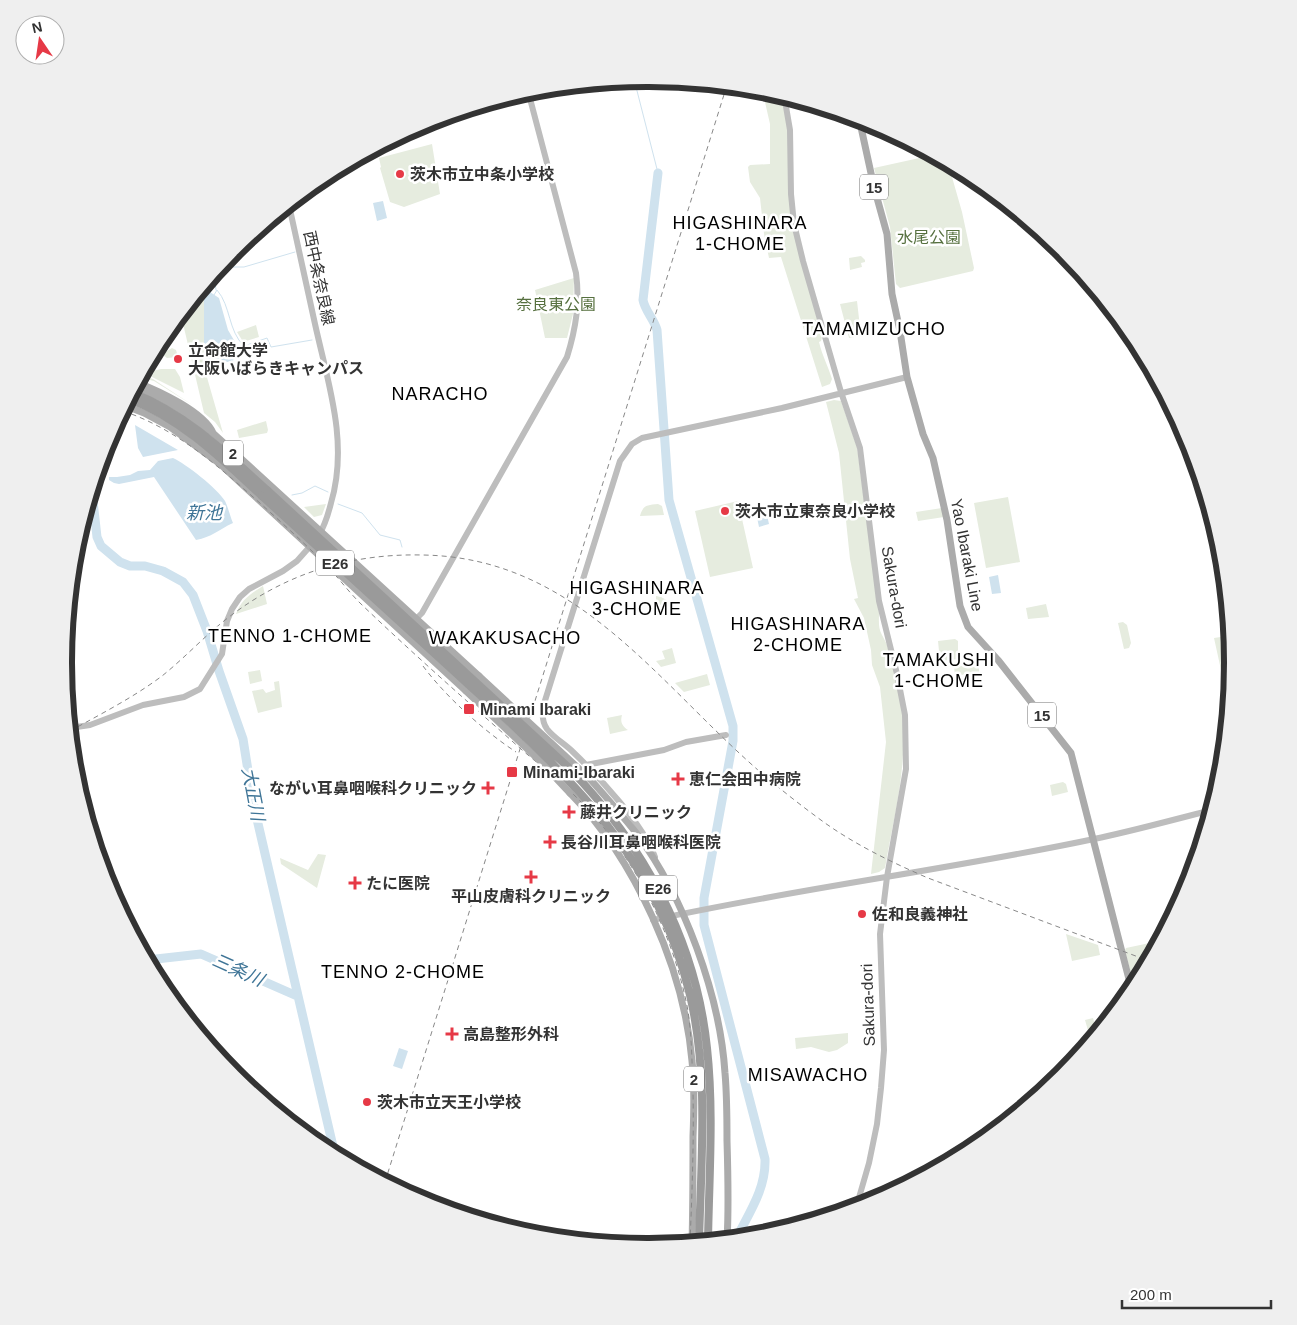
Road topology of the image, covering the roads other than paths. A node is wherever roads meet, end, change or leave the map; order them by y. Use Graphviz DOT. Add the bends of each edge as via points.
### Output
graph roads {
  1 [pos="530,99"];
  2 [pos="785,103"];
  3 [pos="861,127"];
  4 [pos="291,212"];
  5 [pos="907,377"];
  6 [pos="144,386"];
  7 [pos="141,390"];
  8 [pos="841,392"];
  9 [pos="138,396"];
  10 [pos="135,402"];
  11 [pos="132,408"];
  12 [pos="130,413"];
  13 [pos="214,434"];
  14 [pos="184,436"];
  15 [pos="321,532"];
  16 [pos="310,547"];
  17 [pos="417,618"];
  18 [pos="76,727"];
  19 [pos="726,734"];
  20 [pos="586,765"];
  21 [pos="1205,812"];
  22 [pos="1094,839"];
  23 [pos="659,870"];
  24 [pos="887,877"];
  25 [pos="683,914"];
  26 [pos="654,920"];
  27 [pos="1129,980"];
  28 [pos="858,1199"];
  29 [pos="727,1233"];
  30 [pos="708,1235"];
  31 [pos="700,1236"];
  32 [pos="692,1237"];
  1 -- 17 [label="street" via="576,273 578,312 575,332 567,356"];
  2 -- 8 [label="street, Sakura-dori" via="790,130 794,224"];
  3 -- 5 [label="main road, Yao Ibaraki Line / 15" via="887,234 892,294"];
  4 -- 15 [label="street, 西中条奈良線" via="339,436 337,478"];
  5 -- 8 [label="street"];
  5 -- 22 [label="main road, Yao Ibaraki Line / 15" via="933,458 947,520 960,606 967,626 1072,753"];
  6 -- 13 [label="main road" via="184,406 210,425"];
  7 -- 13 [label="main road, 2" via="184,412"];
  8 -- 20 [label="street" via="642,438 632,444 620,461 543,707 542,718 547,728"];
  8 -- 24 [label="street, Sakura-dori" via="860,448 879,601 905,715 906,769"];
  9 -- 30 [label="highway, E26, bridge" via="176,414 236,462 549,749 601,802 637,851 665,901 685,947 703,1020 710,1099"];
  10 -- 31 [label="highway, E26, bridge" via="172,420 219,457 544,754 614,833 658,905 677,950 691,997 701,1074"];
  11 -- 14 [label="main road, 2"];
  12 -- 14 [label="main road"];
  13 -- 15 [label="main road, 2"];
  14 -- 16 [label="main road, 2" via="220,464"];
  15 -- 16 [label="street, 西中条奈良線"];
  15 -- 17 [label="main road, 2"];
  16 -- 18 [label="street, 西中条奈良線" via="297,561 240,597 227,621 222,654 200,689 189,695 143,705"];
  16 -- 26 [label="main road, 2, bridge" via="539,760 570,793 608,836"];
  17 -- 23 [label="main road, 2, bridge" via="590,779 637,835"];
  19 -- 20 [label="street"];
  20 -- 23 [label="street" via="650,843"];
  21 -- 22 [label="street"];
  22 -- 24 [label="street"];
  22 -- 27 [label="main road, Yao Ibaraki Line / 15"];
  23 -- 25 [label="main road, 2"];
  24 -- 25 [label="street" via="779,894"];
  24 -- 28 [label="street, Sakura-dori" via="880,949 884,1050 881,1090 873,1144"];
  25 -- 26 [label="street"];
  25 -- 29 [label="main road, 2" via="708,985 722,1047 729,1163"];
  26 -- 32 [label="main road, 2" via="677,981 692,1058"];
}
